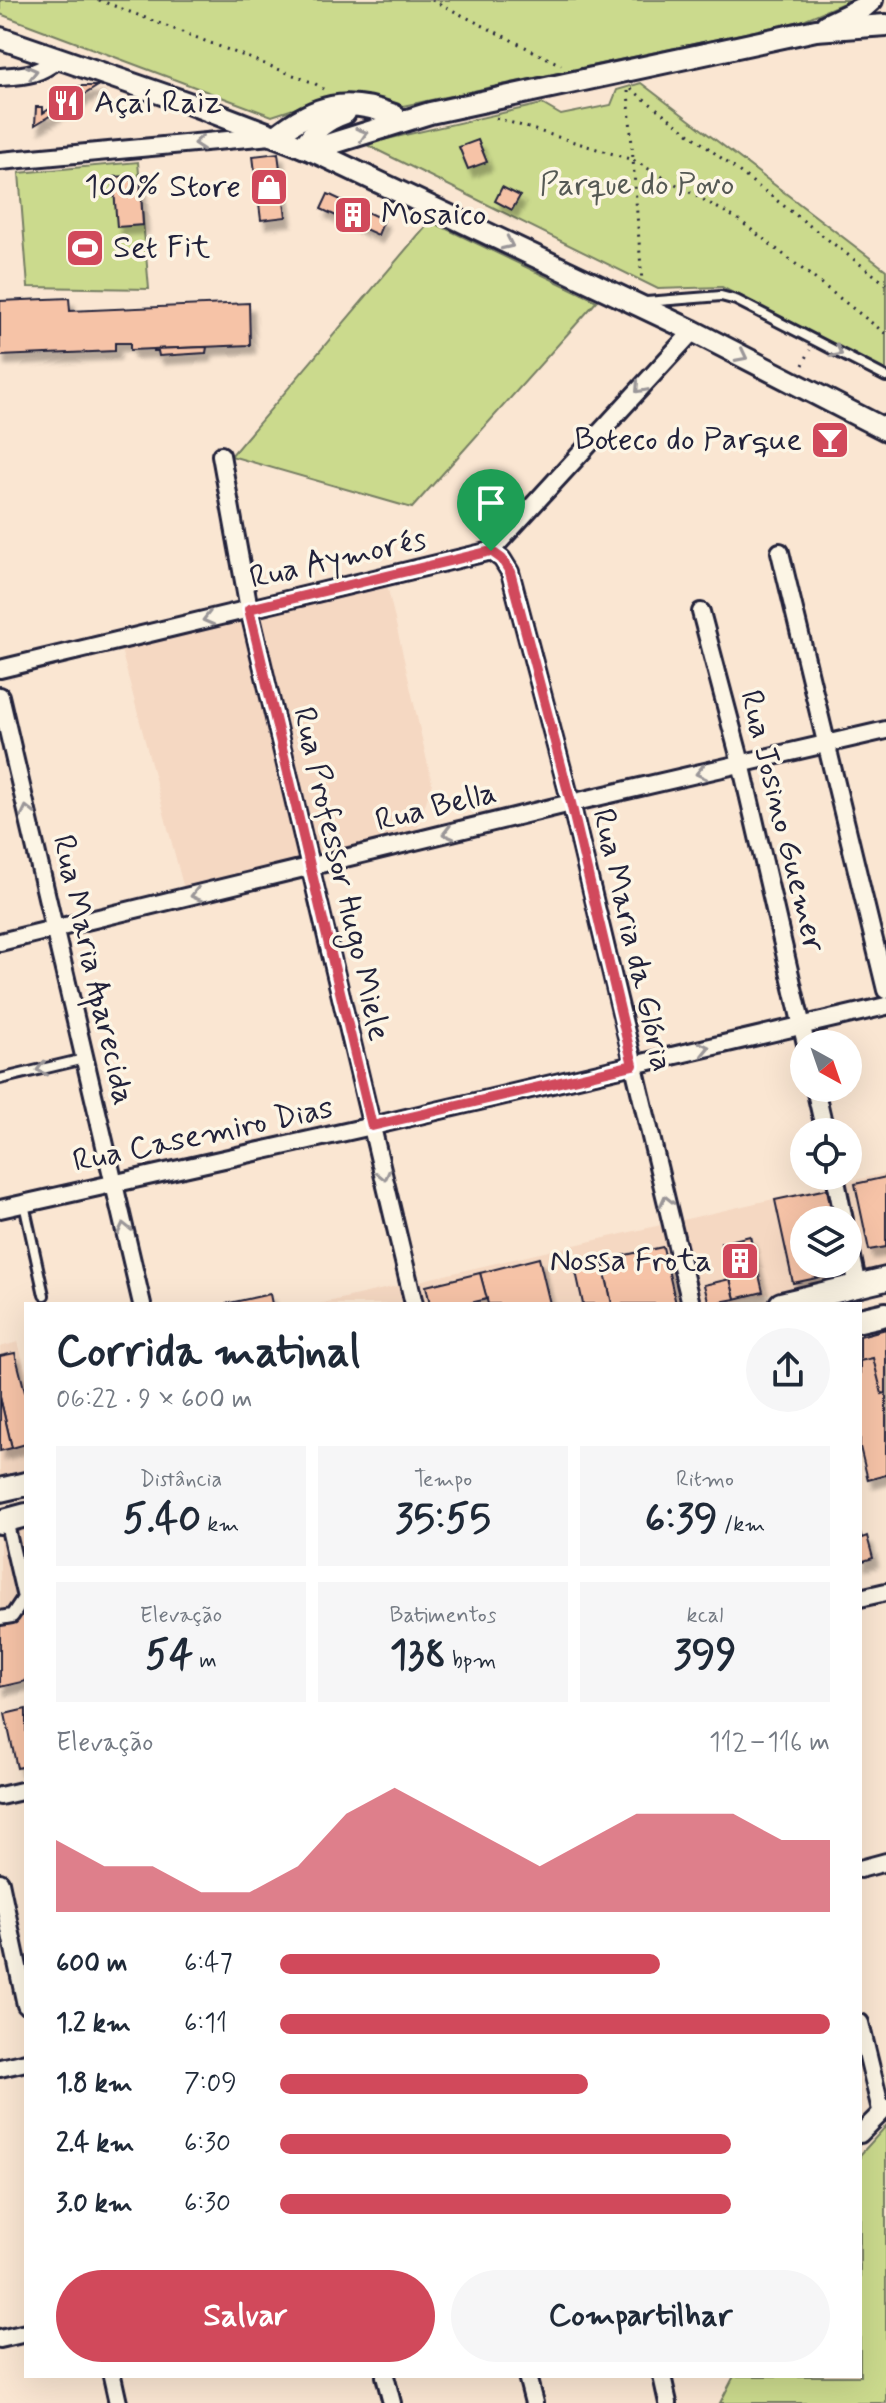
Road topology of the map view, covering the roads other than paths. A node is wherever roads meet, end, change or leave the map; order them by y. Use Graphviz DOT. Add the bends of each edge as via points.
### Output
graph roads {
  1 [pos="872,0"];
  2 [pos="886,25"];
  3 [pos="816,30"];
  4 [pos="0,38"];
  5 [pos="60,58"];
  6 [pos="0,77"];
  7 [pos="404,116"];
  8 [pos="276,136"];
  9 [pos="307,149"];
  10 [pos="0,161"];
  11 [pos="633,303"];
  12 [pos="693,331"];
  13 [pos="886,377"];
  14 [pos="886,430"];
  15 [pos="221,455"];
  16 [pos="491,551"];
  17 [pos="780,552"];
  18 [pos="249,609"];
  19 [pos="701,612"];
  20 [pos="0,669"];
  21 [pos="0,696"];
  22 [pos="886,730"];
  23 [pos="827,743"];
  24 [pos="741,763"];
  25 [pos="571,803"];
  26 [pos="310,867"];
  27 [pos="56,929"];
  28 [pos="0,942"];
  29 [pos="886,990"];
  30 [pos="886,1006"];
  31 [pos="802,1025"];
  32 [pos="803,1030"];
  33 [pos="84,1059"];
  34 [pos="633,1065"];
  35 [pos="0,1079"];
  36 [pos="372,1126"];
  37 [pos="114,1182"];
  38 [pos="24,1204"];
  39 [pos="0,1209"];
  40 [pos="856,1278"];
  41 [pos="886,1279"];
  42 [pos="858,1286"];
  43 [pos="44,1295"];
  44 [pos="142,1302"];
  45 [pos="414,1302"];
  46 [pos="691,1302"];
  47 [pos="790,1302"];
  48 [pos="886,1314"];
  49 [pos="862,1320"];
  50 [pos="24,1484"];
  51 [pos="0,1490"];
  52 [pos="11,1519"];
  53 [pos="886,1592"];
  54 [pos="862,1598"];
  55 [pos="0,1618"];
  56 [pos="24,1790"];
  57 [pos="0,1796"];
  58 [pos="886,1862"];
  59 [pos="862,1868"];
  60 [pos="0,1882"];
  61 [pos="24,1996"];
  62 [pos="862,2030"];
  63 [pos="24,2062"];
  64 [pos="0,2068"];
  65 [pos="884,2109"];
  66 [pos="862,2132"];
  67 [pos="24,2333"];
  68 [pos="0,2339"];
  69 [pos="112,2378"];
  70 [pos="386,2378"];
  71 [pos="528,2378"];
  72 [pos="662,2378"];
  73 [pos="118,2403"];
  74 [pos="392,2403"];
  75 [pos="534,2403"];
  76 [pos="668,2403"];
  1 -- 3 [label="street"];
  2 -- 3 [label="street"];
  3 -- 7 [label="street"];
  4 -- 5 [label="street"];
  6 -- 5 [label="street, one-way" via="31,75"];
  5 -- 8 [label="street"];
  7 -- 8 [label="street" via="369,105 338,104 312,112"];
  7 -- 9 [label="street"];
  8 -- 9 [label="street"];
  8 -- 10 [label="street, one-way"];
  9 -- 11 [label="street, one-way"];
  11 -- 12 [label="street"];
  11 -- 13 [label="lane, one-way" via="721,296 736,300"];
  12 -- 14 [label="street, one-way"];
  12 -- 16 [label="street, one-way"];
  15 -- 18 [label="street, Rua Professor Hugo Miele"];
  16 -- 18 [label="street, Rua Aymorés"];
  16 -- 25 [label="street, Rua Maria da Glória" via="510,572"];
  17 -- 23 [label="street"];
  18 -- 20 [label="street, Rua Aymorés, one-way"];
  18 -- 26 [label="street, Rua Professor Hugo Miele"];
  19 -- 24 [label="street, Rua Josino Guemer"];
  27 -- 21 [label="street, Rua Maria Aparecida, one-way"];
  22 -- 23 [label="street, Rua Bella"];
  23 -- 24 [label="street, Rua Bella"];
  23 -- 29 [label="street"];
  24 -- 25 [label="street, Rua Bella, one-way"];
  24 -- 31 [label="street, Rua Josino Guemer"];
  25 -- 26 [label="street, Rua Bella, one-way"];
  25 -- 34 [label="street, Rua Maria da Glória"];
  26 -- 27 [label="street, Rua Bella, one-way"];
  26 -- 36 [label="street, Rua Professor Hugo Miele"];
  27 -- 28 [label="street, Rua Bella"];
  27 -- 33 [label="street, Rua Maria Aparecida"];
  30 -- 31 [label="street, Rua Casemiro Dias"];
  31 -- 32 [label="street, Rua Josino Guemer"];
  34 -- 31 [label="street, Rua Casemiro Dias, one-way"];
  33 -- 35 [label="lane, one-way"];
  33 -- 37 [label="street, Rua Maria Aparecida"];
  34 -- 36 [label="street, Rua Casemiro Dias"];
  46 -- 34 [label="street, Rua Maria da Glória, one-way"];
  36 -- 37 [label="street, Rua Casemiro Dias"];
  36 -- 45 [label="street, Rua Professor Hugo Miele, one-way"];
  37 -- 38 [label="street, Rua Casemiro Dias"];
  44 -- 37 [label="street, Rua Maria Aparecida, one-way"];
  38 -- 39 [label="street, Rua Casemiro Dias"];
  38 -- 43 [label="lane"];
  40 -- 42 [label="street"];
  41 -- 42 [label="main road"];
  42 -- 47 [label="main road"];
  48 -- 49 [label="main road"];
  50 -- 51 [label="main road"];
  52 -- 55 [label="street" via="24,1598 12,1616"];
  53 -- 54 [label="street"];
  56 -- 57 [label="street"];
  58 -- 59 [label="street"];
  60 -- 61 [label="street"];
  62 -- 65 [label="street"];
  63 -- 64 [label="street"];
  65 -- 66 [label="street"];
  67 -- 68 [label="street"];
  69 -- 73 [label="street"];
  70 -- 74 [label="street"];
  71 -- 75 [label="street"];
  72 -- 76 [label="street"];
}
